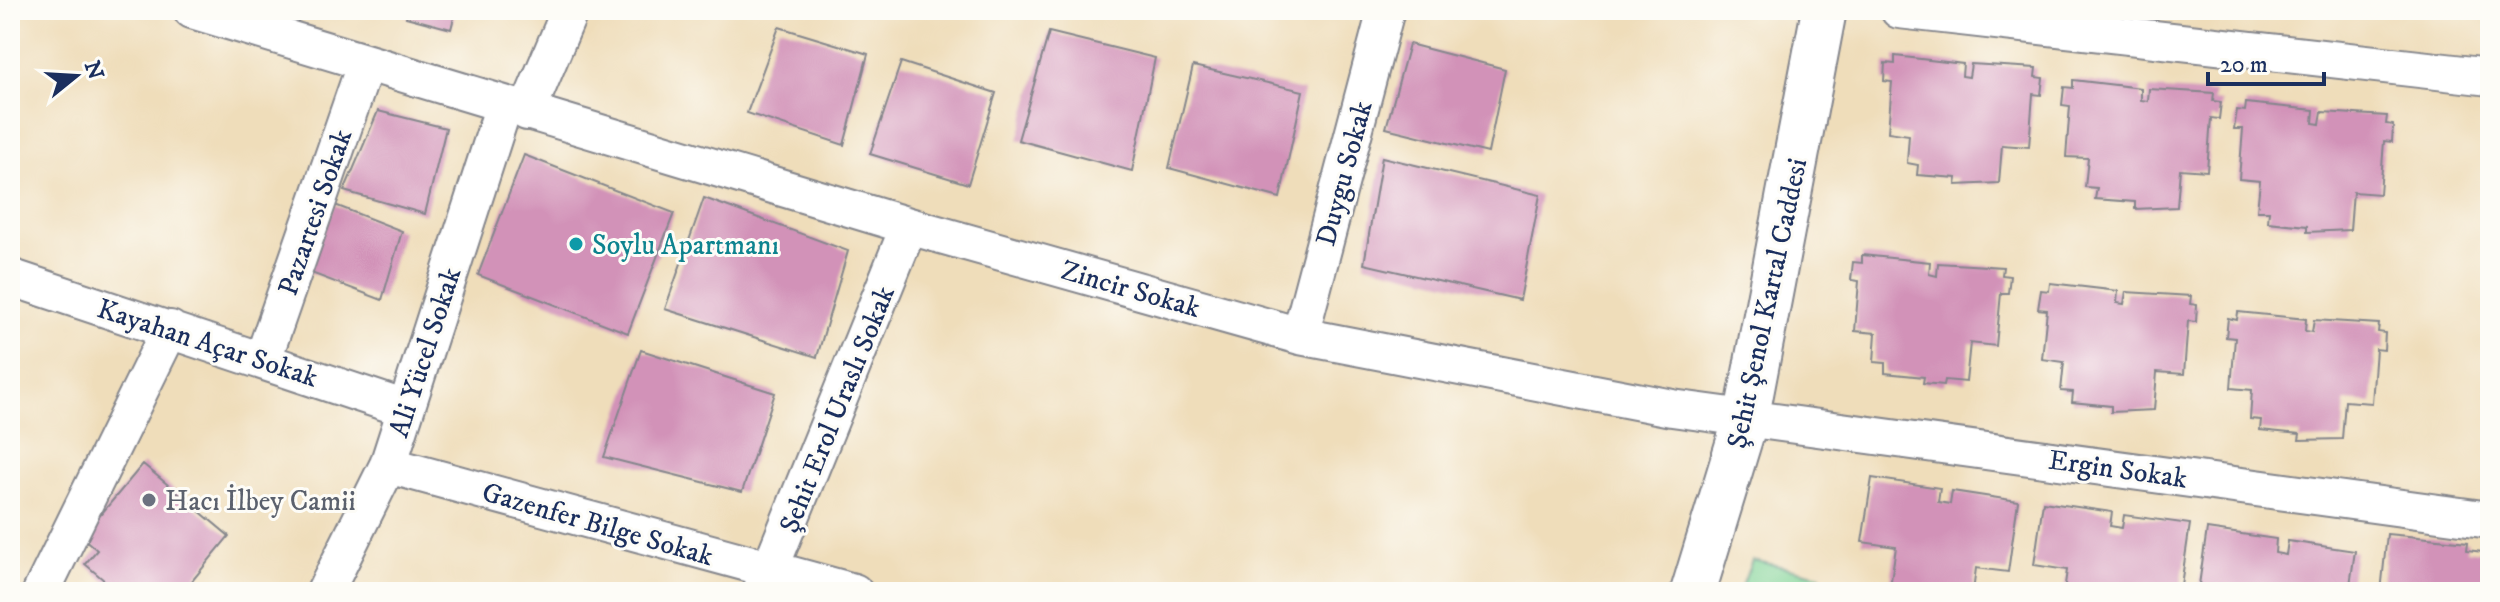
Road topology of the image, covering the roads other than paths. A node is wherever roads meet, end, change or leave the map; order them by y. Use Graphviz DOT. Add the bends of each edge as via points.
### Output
graph roads {
  1 [pos="192,10"];
  2 [pos="570,10"];
  3 [pos="1386,10"];
  4 [pos="1824,10"];
  5 [pos="1899,10"];
  6 [pos="365,65"];
  7 [pos="2490,77"];
  8 [pos="516,108"];
  9 [pos="909,226"];
  10 [pos="10,277"];
  11 [pos="170,329"];
  12 [pos="1300,336"];
  13 [pos="263,359"];
  14 [pos="406,409"];
  15 [pos="1747,415"];
  16 [pos="388,465"];
  17 [pos="2490,520"];
  18 [pos="766,582"];
  19 [pos="41,592"];
  20 [pos="325,592"];
  21 [pos="854,592"];
  22 [pos="1693,592"];
  1 -- 6 [label="street, Zincir Sokak"];
  2 -- 8 [label="street, Ali Yücel Sokak"];
  3 -- 12 [label="street, Duygu Sokak"];
  4 -- 15 [label="street, Şehit Şenol Kartal Caddesi"];
  5 -- 7 [label="street"];
  6 -- 8 [label="street, Zincir Sokak"];
  6 -- 13 [label="street, Pazartesi Sokak"];
  8 -- 9 [label="street, Zincir Sokak"];
  8 -- 14 [label="street, Ali Yücel Sokak"];
  9 -- 12 [label="street, Zincir Sokak"];
  9 -- 18 [label="street, Şehit Erol Uraslı Sokak"];
  10 -- 11 [label="street, Kayahan Açar Sokak"];
  11 -- 13 [label="street, Kayahan Açar Sokak"];
  11 -- 19 [label="street"];
  12 -- 15 [label="street, Zincir Sokak" via="1672,408"];
  13 -- 14 [label="street, Kayahan Açar Sokak"];
  14 -- 16 [label="street, Ali Yücel Sokak"];
  15 -- 17 [label="street, Ergin Sokak"];
  15 -- 22 [label="street, Şehit Şenol Kartal Caddesi"];
  16 -- 18 [label="street, Gazenfer Bilge Sokak"];
  16 -- 20 [label="street, Ali Yücel Sokak"];
  18 -- 21 [label="street, Gazenfer Bilge Sokak"];
}
